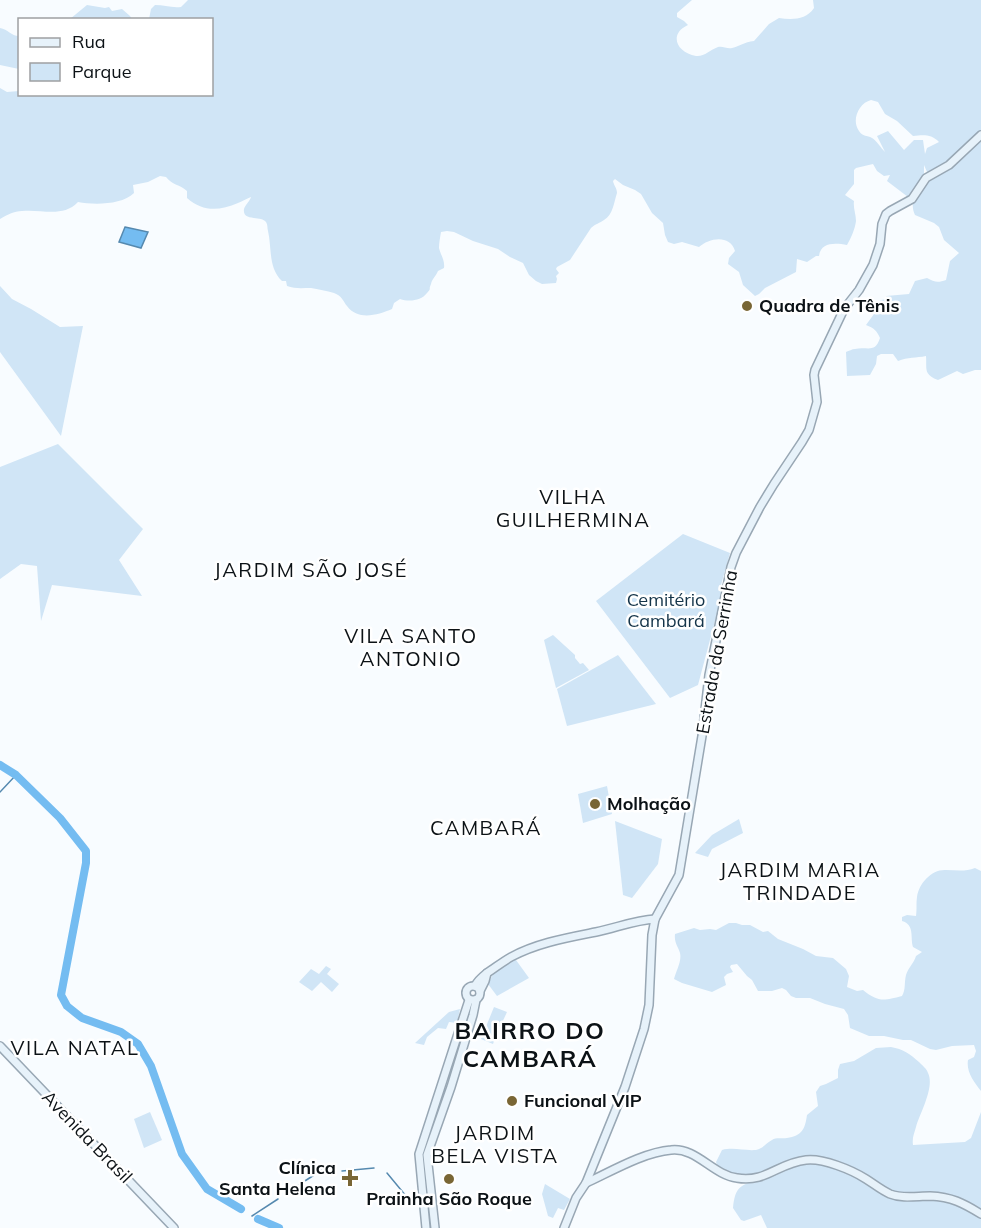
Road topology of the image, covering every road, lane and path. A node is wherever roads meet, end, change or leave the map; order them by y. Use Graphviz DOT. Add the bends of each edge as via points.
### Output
graph roads {
  1 [pos="981,135"];
  2 [pos="655,919"];
  3 [pos="477,989"];
  4 [pos="473,1000"];
  5 [pos="0,1046"];
  6 [pos="592,1167"];
  7 [pos="595,1179"];
  8 [pos="586,1183"];
  9 [pos="981,1214"];
  10 [pos="174,1228"];
  11 [pos="426,1228"];
  12 [pos="435,1228"];
  13 [pos="564,1228"];
  1 -- 2 [label="street, Estrada da Serrinha" via="949,165 926,178 912,199 883,219 873,265 844,309 815,370 817,402 809,430 736,553 708,682 679,875"];
  2 -- 3 [label="street" via="551,941 497,965"];
  2 -- 6 [label="street" via="644,1029"];
  3 -- 4 [label="street" via="479,998"];
  3 -- 4 [label="street" via="470,986 466,990 465,995"];
  4 -- 11 [label="street" via="419,1154"];
  4 -- 12 [label="street" via="473,1015 427,1155"];
  5 -- 10 [label="street, Avenida Brasil"];
  6 -- 7 [label="street" via="591,1178"];
  6 -- 8 [label="street"];
  7 -- 8 [label="street"];
  7 -- 9 [label="street" via="648,1155 672,1150 688,1153 733,1178 747,1180 808,1160 849,1170 892,1195 945,1197"];
  8 -- 13 [label="street"];
}
